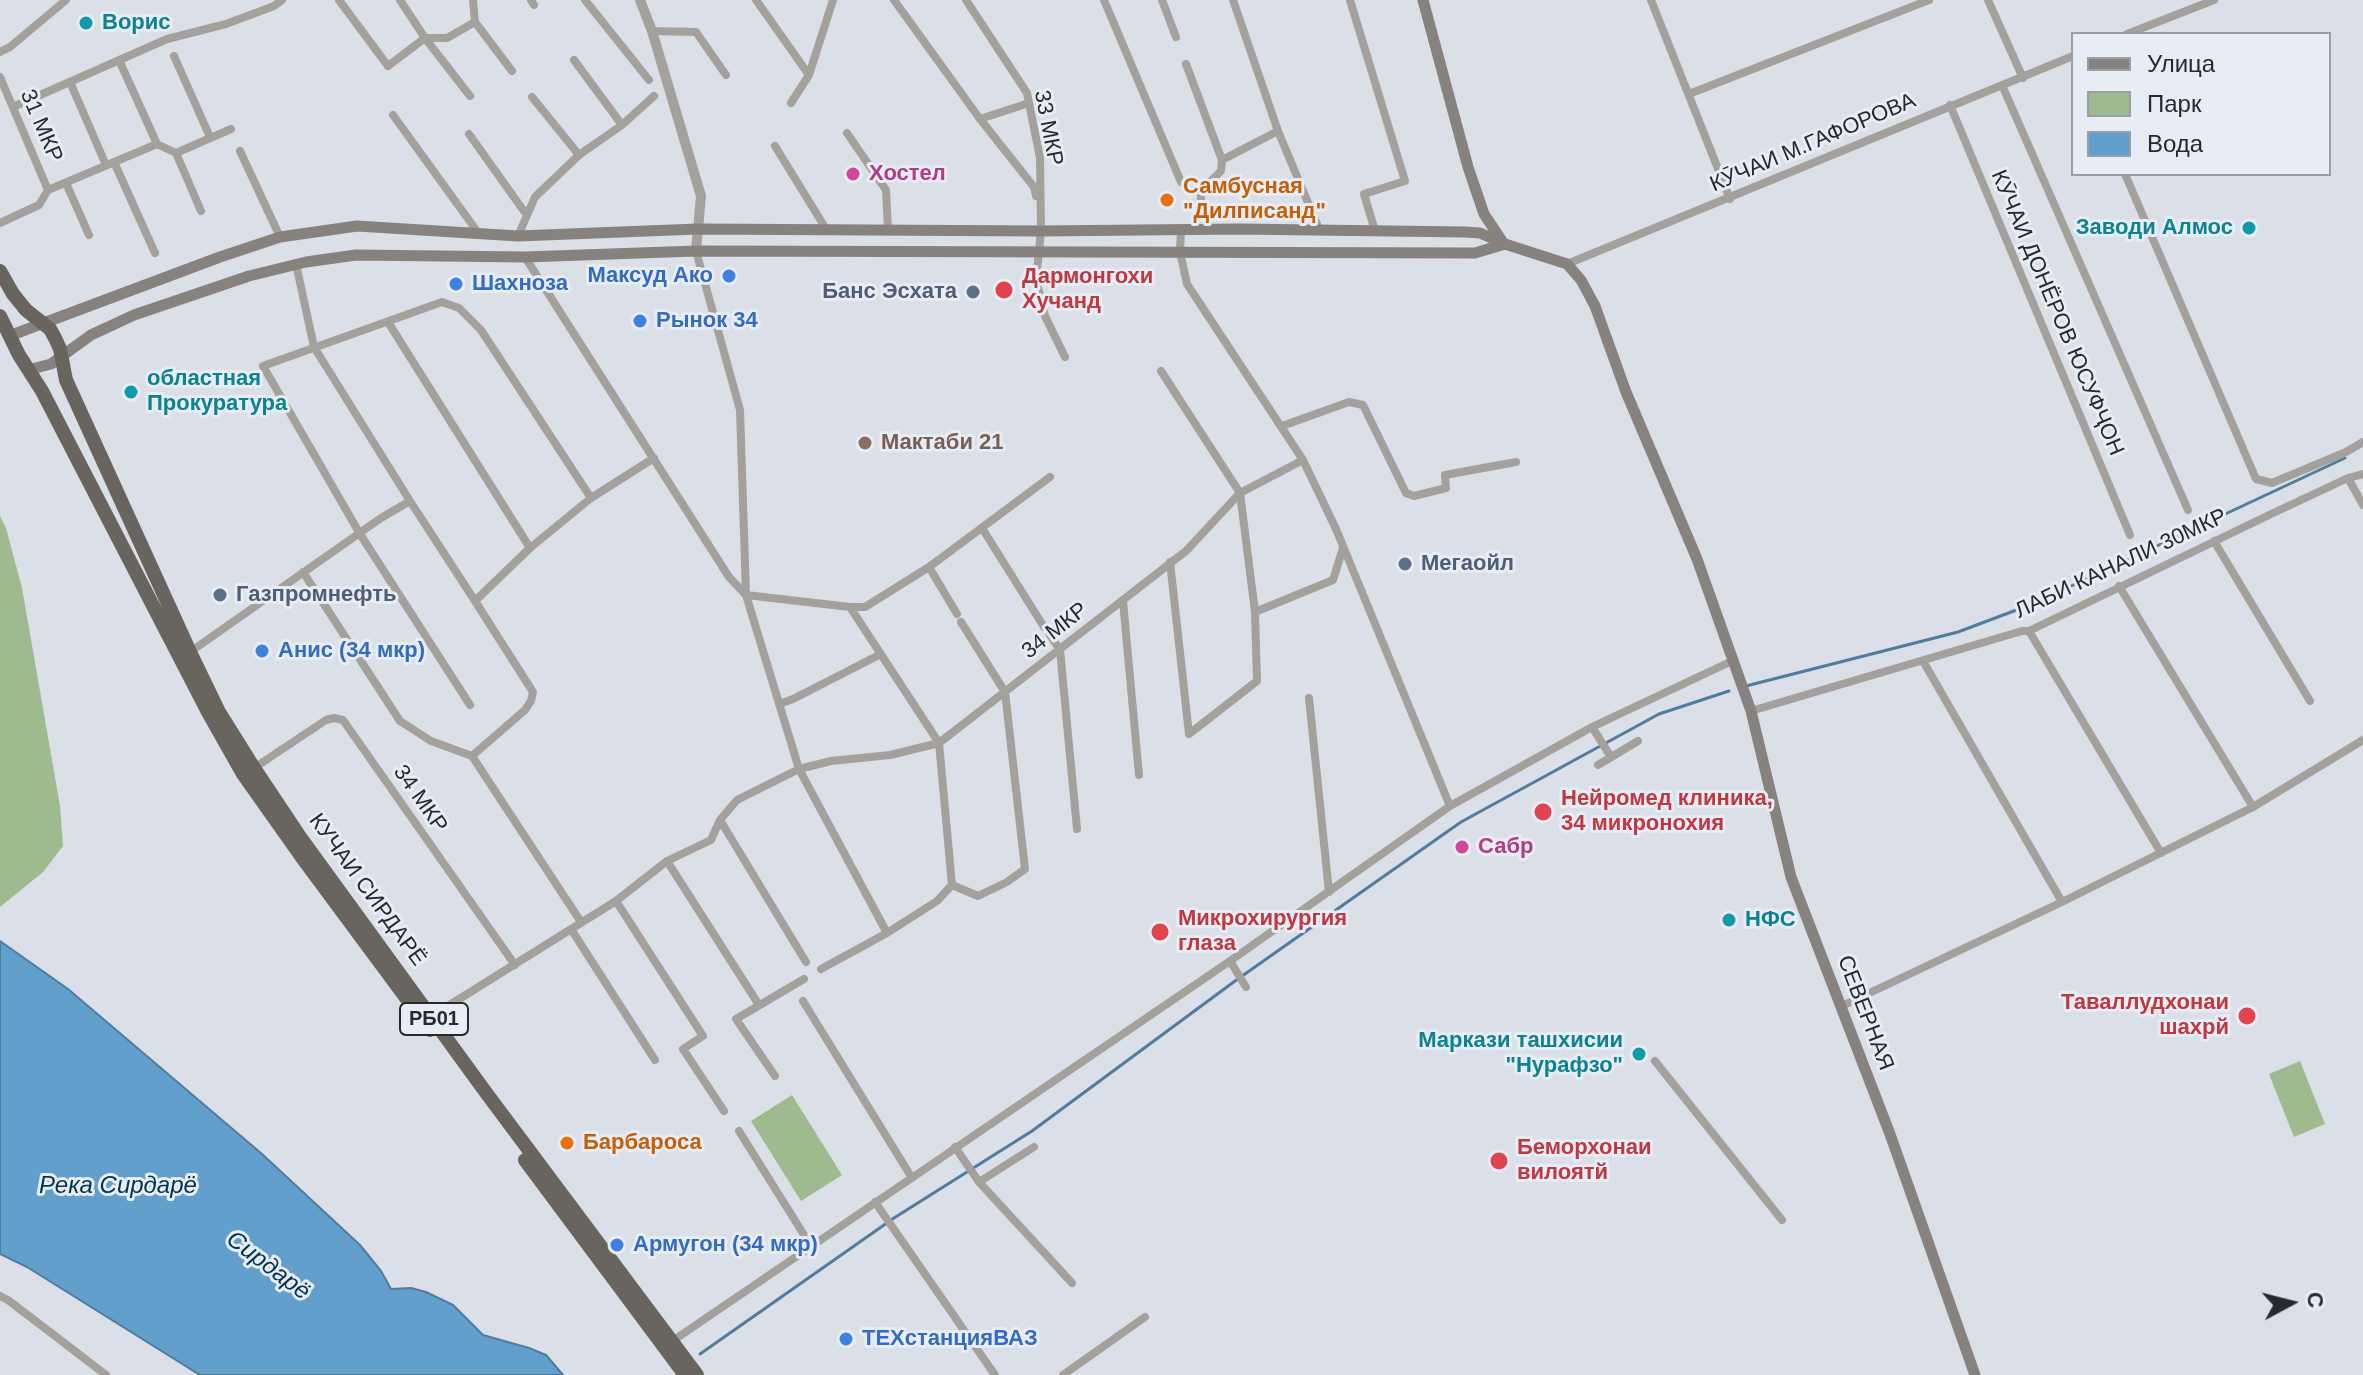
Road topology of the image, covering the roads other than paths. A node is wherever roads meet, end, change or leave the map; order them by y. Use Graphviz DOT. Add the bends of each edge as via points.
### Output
graph roads {
  1 [pos="66,0"];
  2 [pos="282,0"];
  3 [pos="339,0"];
  4 [pos="400,0"];
  5 [pos="473,0"];
  6 [pos="585,0"];
  7 [pos="640,0"];
  8 [pos="756,0"];
  9 [pos="833,0"];
  10 [pos="894,0"];
  11 [pos="966,0"];
  12 [pos="1104,0"];
  13 [pos="1162,0"];
  14 [pos="1233,0"];
  15 [pos="1350,0"];
  16 [pos="1423,0"];
  17 [pos="1651,0"];
  18 [pos="1929,0"];
  19 [pos="1988,0"];
  20 [pos="2214,0"];
  21 [pos="475,22"];
  22 [pos="652,31"];
  23 [pos="2132,32"];
  24 [pos="1176,37"];
  25 [pos="425,38"];
  26 [pos="0,52"];
  27 [pos="174,56"];
  28 [pos="2071,57"];
  29 [pos="119,60"];
  30 [pos="574,60"];
  31 [pos="1186,64"];
  32 [pos="512,71"];
  33 [pos="726,75"];
  34 [pos="809,75"];
  35 [pos="0,77"];
  36 [pos="2023,78"];
  37 [pos="649,80"];
  38 [pos="70,82"];
  39 [pos="2002,85"];
  40 [pos="1689,94"];
  41 [pos="470,96"];
  42 [pos="654,96"];
  43 [pos="532,97"];
  44 [pos="791,103"];
  45 [pos="1029,103"];
  46 [pos="1950,105"];
  47 [pos="13,107"];
  48 [pos="393,115"];
  49 [pos="980,119"];
  50 [pos="622,125"];
  51 [pos="231,129"];
  52 [pos="1278,131"];
  53 [pos="847,133"];
  54 [pos="469,134"];
  55 [pos="210,137"];
  56 [pos="157,144"];
  57 [pos="775,146"];
  58 [pos="240,151"];
  59 [pos="176,153"];
  60 [pos="579,155"];
  61 [pos="1222,160"];
  62 [pos="110,164"];
  63 [pos="2126,176"];
  64 [pos="1181,182"];
  65 [pos="66,183"];
  66 [pos="48,190"];
  67 [pos="1730,199"];
  68 [pos="1201,205"];
  69 [pos="1039,208"];
  70 [pos="201,211"];
  71 [pos="526,214"];
  72 [pos="1484,214"];
  73 [pos="0,223"];
  74 [pos="698,229"];
  75 [pos="826,229"];
  76 [pos="888,229"];
  77 [pos="1181,229"];
  78 [pos="1319,229"];
  79 [pos="1041,231"];
  80 [pos="1375,231"];
  81 [pos="1423,231"];
  82 [pos="1465,232"];
  83 [pos="89,235"];
  84 [pos="480,235"];
  85 [pos="518,236"];
  86 [pos="280,237"];
  87 [pos="1505,244"];
  88 [pos="696,251"];
  89 [pos="1180,252"];
  90 [pos="155,253"];
  91 [pos="1037,253"];
  92 [pos="1422,253"];
  93 [pos="525,257"];
  94 [pos="296,264"];
  95 [pos="1567,264"];
  96 [pos="0,271"];
  97 [pos="0,316"];
  98 [pos="388,322"];
  99 [pos="43,324"];
  100 [pos="9,336"];
  101 [pos="314,347"];
  102 [pos="61,357"];
  103 [pos="1065,357"];
  104 [pos="28,370"];
  105 [pos="1161,371"];
  106 [pos="1282,426"];
  107 [pos="2363,442"];
  108 [pos="654,458"];
  109 [pos="1303,460"];
  110 [pos="1516,462"];
  111 [pos="2363,474"];
  112 [pos="1050,477"];
  113 [pos="2348,478"];
  114 [pos="1240,493"];
  115 [pos="591,498"];
  116 [pos="410,501"];
  117 [pos="2363,505"];
  118 [pos="2188,510"];
  119 [pos="982,528"];
  120 [pos="360,534"];
  121 [pos="2130,535"];
  122 [pos="2214,541"];
  123 [pos="530,548"];
  124 [pos="1343,548"];
  125 [pos="1170,562"];
  126 [pos="929,567"];
  127 [pos="303,572"];
  128 [pos="2119,586"];
  129 [pos="746,595"];
  130 [pos="475,601"];
  131 [pos="1123,601"];
  132 [pos="850,607"];
  133 [pos="1255,612"];
  134 [pos="2029,631"];
  135 [pos="1060,650"];
  136 [pos="881,654"];
  137 [pos="185,655"];
  138 [pos="1732,661"];
  139 [pos="1923,661"];
  140 [pos="1005,692"];
  141 [pos="1309,698"];
  142 [pos="2310,701"];
  143 [pos="779,704"];
  144 [pos="470,705"];
  145 [pos="1751,711"];
  146 [pos="1592,727"];
  147 [pos="2363,740"];
  148 [pos="1638,741"];
  149 [pos="939,743"];
  150 [pos="472,756"];
  151 [pos="1611,757"];
  152 [pos="1598,765"];
  153 [pos="254,768"];
  154 [pos="799,769"];
  155 [pos="1139,775"];
  156 [pos="1450,806"];
  157 [pos="2253,807"];
  158 [pos="720,820"];
  159 [pos="1077,829"];
  160 [pos="2161,853"];
  161 [pos="667,861"];
  162 [pos="952,885"];
  163 [pos="1329,892"];
  164 [pos="616,901"];
  165 [pos="2062,902"];
  166 [pos="581,922"];
  167 [pos="571,929"];
  168 [pos="887,933"];
  169 [pos="1230,961"];
  170 [pos="806,962"];
  171 [pos="515,965"];
  172 [pos="821,969"];
  173 [pos="804,979"];
  174 [pos="1246,987"];
  175 [pos="803,1001"];
  176 [pos="759,1005"];
  177 [pos="1842,1006"];
  178 [pos="432,1016"];
  179 [pos="655,1060"];
  180 [pos="1655,1061"];
  181 [pos="775,1076"];
  182 [pos="724,1111"];
  183 [pos="739,1131"];
  184 [pos="955,1147"];
  185 [pos="1034,1147"];
  186 [pos="912,1178"];
  187 [pos="979,1182"];
  188 [pos="875,1202"];
  189 [pos="1782,1220"];
  190 [pos="811,1246"];
  191 [pos="1072,1283"];
  192 [pos="0,1296"];
  193 [pos="1145,1317"];
  194 [pos="668,1344"];
  195 [pos="106,1375"];
  196 [pos="685,1375"];
  197 [pos="697,1375"];
  198 [pos="995,1375"];
  199 [pos="1063,1375"];
  200 [pos="1975,1375"];
  1 -- 26 [label="street"];
  2 -- 29 [label="street"];
  3 -- 25 [label="street" via="388,66"];
  4 -- 25 [label="street"];
  5 -- 21 [label="street"];
  6 -- 37 [label="street"];
  7 -- 22 [label="street"];
  8 -- 34 [label="street"];
  9 -- 34 [label="street"];
  10 -- 49 [label="street"];
  11 -- 45 [label="street, 33 МКР"];
  12 -- 64 [label="street"];
  13 -- 24 [label="street"];
  14 -- 52 [label="street"];
  15 -- 80 [label="street" via="1405,181 1364,194"];
  16 -- 72 [label="main road"];
  17 -- 40 [label="street"];
  18 -- 40 [label="street"];
  19 -- 36 [label="street"];
  20 -- 23 [label="street"];
  21 -- 25 [label="street" via="447,38"];
  21 -- 32 [label="street"];
  22 -- 33 [label="street" via="696,32"];
  22 -- 74 [label="street" via="701,196"];
  25 -- 41 [label="street"];
  27 -- 55 [label="street"];
  28 -- 36 [label="street, КӮЧАИ М.ГАФОРОВА"];
  29 -- 38 [label="street"];
  29 -- 56 [label="street"];
  30 -- 50 [label="street"];
  31 -- 61 [label="street"];
  34 -- 44 [label="street"];
  35 -- 47 [label="street, 31 МКР"];
  36 -- 39 [label="street, КӮЧАИ М.ГАФОРОВА"];
  38 -- 47 [label="street"];
  38 -- 62 [label="street"];
  39 -- 46 [label="street, КӮЧАИ М.ГАФОРОВА"];
  39 -- 118 [label="street, КӮЧАИ ДОНЁРОВ ЮСУФҶОН"];
  40 -- 67 [label="street"];
  42 -- 50 [label="street"];
  43 -- 60 [label="street"];
  45 -- 49 [label="street"];
  45 -- 69 [label="street, 33 МКР" via="1040,158"];
  46 -- 67 [label="street, КӮЧАИ М.ГАФОРОВА"];
  46 -- 121 [label="street, КӮЧАИ ДОНЁРОВ ЮСУФҶОН"];
  47 -- 66 [label="street, 31 МКР"];
  48 -- 84 [label="street"];
  49 -- 69 [label="street" via="1034,187"];
  50 -- 60 [label="street"];
  51 -- 55 [label="street"];
  52 -- 61 [label="street"];
  52 -- 78 [label="street"];
  53 -- 76 [label="street" via="886,190"];
  54 -- 71 [label="street"];
  55 -- 59 [label="street"];
  56 -- 59 [label="street"];
  56 -- 62 [label="street"];
  57 -- 75 [label="street"];
  58 -- 86 [label="street"];
  59 -- 70 [label="street"];
  60 -- 71 [label="street" via="535,197"];
  61 -- 68 [label="street" via="1221,171 1201,191"];
  62 -- 65 [label="street"];
  62 -- 90 [label="street"];
  63 -- 107 [label="street" via="2256,479 2272,483"];
  65 -- 66 [label="street"];
  65 -- 83 [label="street"];
  66 -- 73 [label="street" via="39,205"];
  67 -- 95 [label="street, КӮЧАИ М.ГАФОРОВА"];
  69 -- 79 [label="street, 33 МКР"];
  71 -- 85 [label="street"];
  72 -- 82 [label="main road" via="1474,229"];
  72 -- 87 [label="main road"];
  74 -- 75 [label="main road"];
  74 -- 85 [label="main road"];
  74 -- 88 [label="street"];
  75 -- 76 [label="main road"];
  76 -- 79 [label="main road"];
  77 -- 78 [label="main road"];
  77 -- 79 [label="main road"];
  77 -- 89 [label="street"];
  78 -- 80 [label="main road"];
  79 -- 91 [label="street, 33 МКР"];
  80 -- 81 [label="main road"];
  81 -- 82 [label="main road"];
  81 -- 92 [label="main road"];
  82 -- 87 [label="main road"];
  84 -- 85 [label="main road"];
  84 -- 86 [label="main road" via="357,226"];
  86 -- 99 [label="main road"];
  87 -- 92 [label="main road" via="1475,253"];
  87 -- 95 [label="main road"];
  88 -- 91 [label="main road"];
  88 -- 93 [label="main road"];
  88 -- 129 [label="street" via="740,410"];
  89 -- 91 [label="main road"];
  89 -- 92 [label="main road"];
  89 -- 106 [label="street" via="1187,284"];
  91 -- 103 [label="street" via="1036,280 1045,316"];
  93 -- 94 [label="main road" via="356,255"];
  93 -- 108 [label="street"];
  94 -- 101 [label="street"];
  94 -- 102 [label="main road" via="134,315 91,335"];
  95 -- 138 [label="main road, СЕВЕРНАЯ" via="1595,306 1697,559"];
  96 -- 99 [label="highway, РБ01" via="13,294"];
  97 -- 100 [label="highway, РБ01"];
  98 -- 101 [label="street"];
  98 -- 115 [label="street" via="442,302 459,308 481,330"];
  98 -- 123 [label="street"];
  99 -- 100 [label="main road"];
  99 -- 102 [label="highway, РБ01"];
  100 -- 104 [label="highway, РБ01"];
  101 -- 116 [label="street"];
  101 -- 120 [label="street" via="263,366"];
  102 -- 104 [label="main road"];
  102 -- 137 [label="highway, РБ01" via="66,380"];
  104 -- 137 [label="highway, РБ01"];
  105 -- 114 [label="street"];
  106 -- 109 [label="street"];
  106 -- 110 [label="street" via="1349,402 1363,405 1406,493 1414,496 1446,488 1445,475"];
  108 -- 115 [label="street"];
  108 -- 129 [label="street" via="729,577"];
  109 -- 114 [label="street, 34 МКР"];
  109 -- 124 [label="street"];
  111 -- 113 [label="street, ЛАБИ КАНАЛИ 30МКР"];
  112 -- 119 [label="street"];
  113 -- 117 [label="street"];
  113 -- 122 [label="street, ЛАБИ КАНАЛИ 30МКР"];
  114 -- 125 [label="street, 34 МКР"];
  114 -- 133 [label="street"];
  115 -- 123 [label="street"];
  116 -- 120 [label="street"];
  116 -- 130 [label="street"];
  119 -- 126 [label="street"];
  119 -- 135 [label="street"];
  120 -- 127 [label="street"];
  120 -- 144 [label="street"];
  122 -- 128 [label="street, ЛАБИ КАНАЛИ 30МКР"];
  122 -- 142 [label="street"];
  123 -- 130 [label="street"];
  124 -- 133 [label="street" via="1333,580"];
  124 -- 156 [label="street"];
  125 -- 131 [label="street, 34 МКР"];
  125 -- 133 [label="street" via="1189,734 1257,681"];
  126 -- 132 [label="street" via="865,607"];
  126 -- 140 [label="street"];
  127 -- 137 [label="street"];
  127 -- 150 [label="street" via="400,721 431,741"];
  128 -- 134 [label="street, ЛАБИ КАНАЛИ 30МКР"];
  128 -- 157 [label="street"];
  129 -- 132 [label="street"];
  129 -- 143 [label="street"];
  130 -- 150 [label="street" via="533,692 525,710"];
  131 -- 135 [label="street, 34 МКР"];
  131 -- 155 [label="street"];
  132 -- 136 [label="street"];
  134 -- 139 [label="street, ЛАБИ КАНАЛИ 30МКР"];
  134 -- 160 [label="street"];
  135 -- 140 [label="street, 34 МКР"];
  135 -- 159 [label="street"];
  136 -- 143 [label="street"];
  136 -- 149 [label="street"];
  137 -- 153 [label="highway, КУЧАИ СИРДАРЁ / РБ01"];
  137 -- 194 [label="highway, РБ01" via="243,774"];
  138 -- 145 [label="main road, СЕВЕРНАЯ"];
  138 -- 146 [label="street"];
  139 -- 145 [label="street, ЛАБИ КАНАЛИ 30МКР"];
  139 -- 165 [label="street"];
  140 -- 149 [label="street, 34 МКР"];
  140 -- 162 [label="street" via="1025,869 978,896"];
  141 -- 163 [label="street"];
  143 -- 154 [label="street"];
  145 -- 177 [label="main road, СЕВЕРНАЯ" via="1791,877"];
  146 -- 151 [label="street"];
  146 -- 156 [label="street"];
  147 -- 157 [label="street"];
  148 -- 151 [label="street"];
  149 -- 154 [label="street"];
  149 -- 162 [label="street"];
  150 -- 166 [label="street"];
  151 -- 152 [label="street"];
  153 -- 171 [label="street, 34 МКР" via="326,720 343,720"];
  153 -- 178 [label="highway, КУЧАИ СИРДАРЁ / РБ01"];
  154 -- 158 [label="street" via="737,800"];
  154 -- 168 [label="street"];
  156 -- 163 [label="street"];
  157 -- 160 [label="street"];
  158 -- 161 [label="street" via="711,840"];
  158 -- 170 [label="street"];
  160 -- 165 [label="street"];
  161 -- 164 [label="street"];
  161 -- 176 [label="street"];
  162 -- 168 [label="street"];
  163 -- 169 [label="street"];
  164 -- 166 [label="street"];
  164 -- 182 [label="street" via="703,1036 683,1049"];
  165 -- 177 [label="street"];
  166 -- 167 [label="street"];
  167 -- 171 [label="street"];
  167 -- 179 [label="street"];
  168 -- 172 [label="street"];
  169 -- 174 [label="street"];
  169 -- 184 [label="street"];
  171 -- 178 [label="street"];
  173 -- 176 [label="street"];
  175 -- 186 [label="street"];
  176 -- 181 [label="street" via="736,1019"];
  177 -- 200 [label="main road, СЕВЕРНАЯ"];
  178 -- 194 [label="highway, КУЧАИ СИРДАРЁ / РБ01"];
  180 -- 189 [label="street"];
  183 -- 190 [label="street"];
  184 -- 186 [label="street"];
  184 -- 187 [label="street"];
  185 -- 187 [label="street"];
  186 -- 188 [label="street"];
  187 -- 191 [label="street"];
  188 -- 190 [label="street"];
  188 -- 198 [label="street"];
  190 -- 194 [label="street"];
  192 -- 195 [label="street"];
  193 -- 199 [label="street"];
  194 -- 196 [label="highway, РБ01"];
  194 -- 197 [label="highway, КУЧАИ СИРДАРЁ / РБ01"];
}
